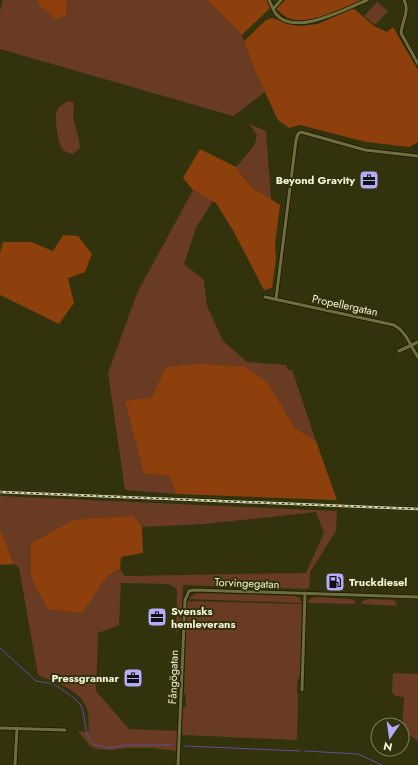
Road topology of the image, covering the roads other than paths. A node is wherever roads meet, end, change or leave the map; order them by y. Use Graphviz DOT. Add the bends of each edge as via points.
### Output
graph roads {
  1 [pos="269,0"];
  2 [pos="282,0"];
  3 [pos="367,0"];
  4 [pos="404,0"];
  5 [pos="273,9"];
  6 [pos="418,64"];
  7 [pos="418,156"];
  8 [pos="265,297"];
  9 [pos="276,299"];
  10 [pos="418,342"];
  11 [pos="411,346"];
  12 [pos="399,351"];
  13 [pos="418,357"];
  14 [pos="189,591"];
  15 [pos="305,593"];
  16 [pos="418,597"];
  17 [pos="302,690"];
  18 [pos="0,728"];
  19 [pos="17,728"];
  20 [pos="65,730"];
  21 [pos="15,765"];
  22 [pos="178,765"];
  1 -- 5 [label="street"];
  2 -- 5 [label="street"];
  3 -- 5 [label="street" via="327,17 301,23 282,19"];
  4 -- 6 [label="street" via="407,8 401,33"];
  7 -- 9 [label="street" via="365,150 301,132 298,134"];
  8 -- 9 [label="street, Propellergatan"];
  9 -- 11 [label="street, Propellergatan" via="390,323 399,328"];
  10 -- 11 [label="street"];
  11 -- 12 [label="street"];
  11 -- 13 [label="street, Propellergatan"];
  14 -- 15 [label="street, Torvingegatan"];
  14 -- 22 [label="street, Fångögatan" via="185,600"];
  15 -- 16 [label="street, Torvingegatan"];
  15 -- 17 [label="street"];
  18 -- 19 [label="street"];
  19 -- 20 [label="street"];
  19 -- 21 [label="street"];
}
